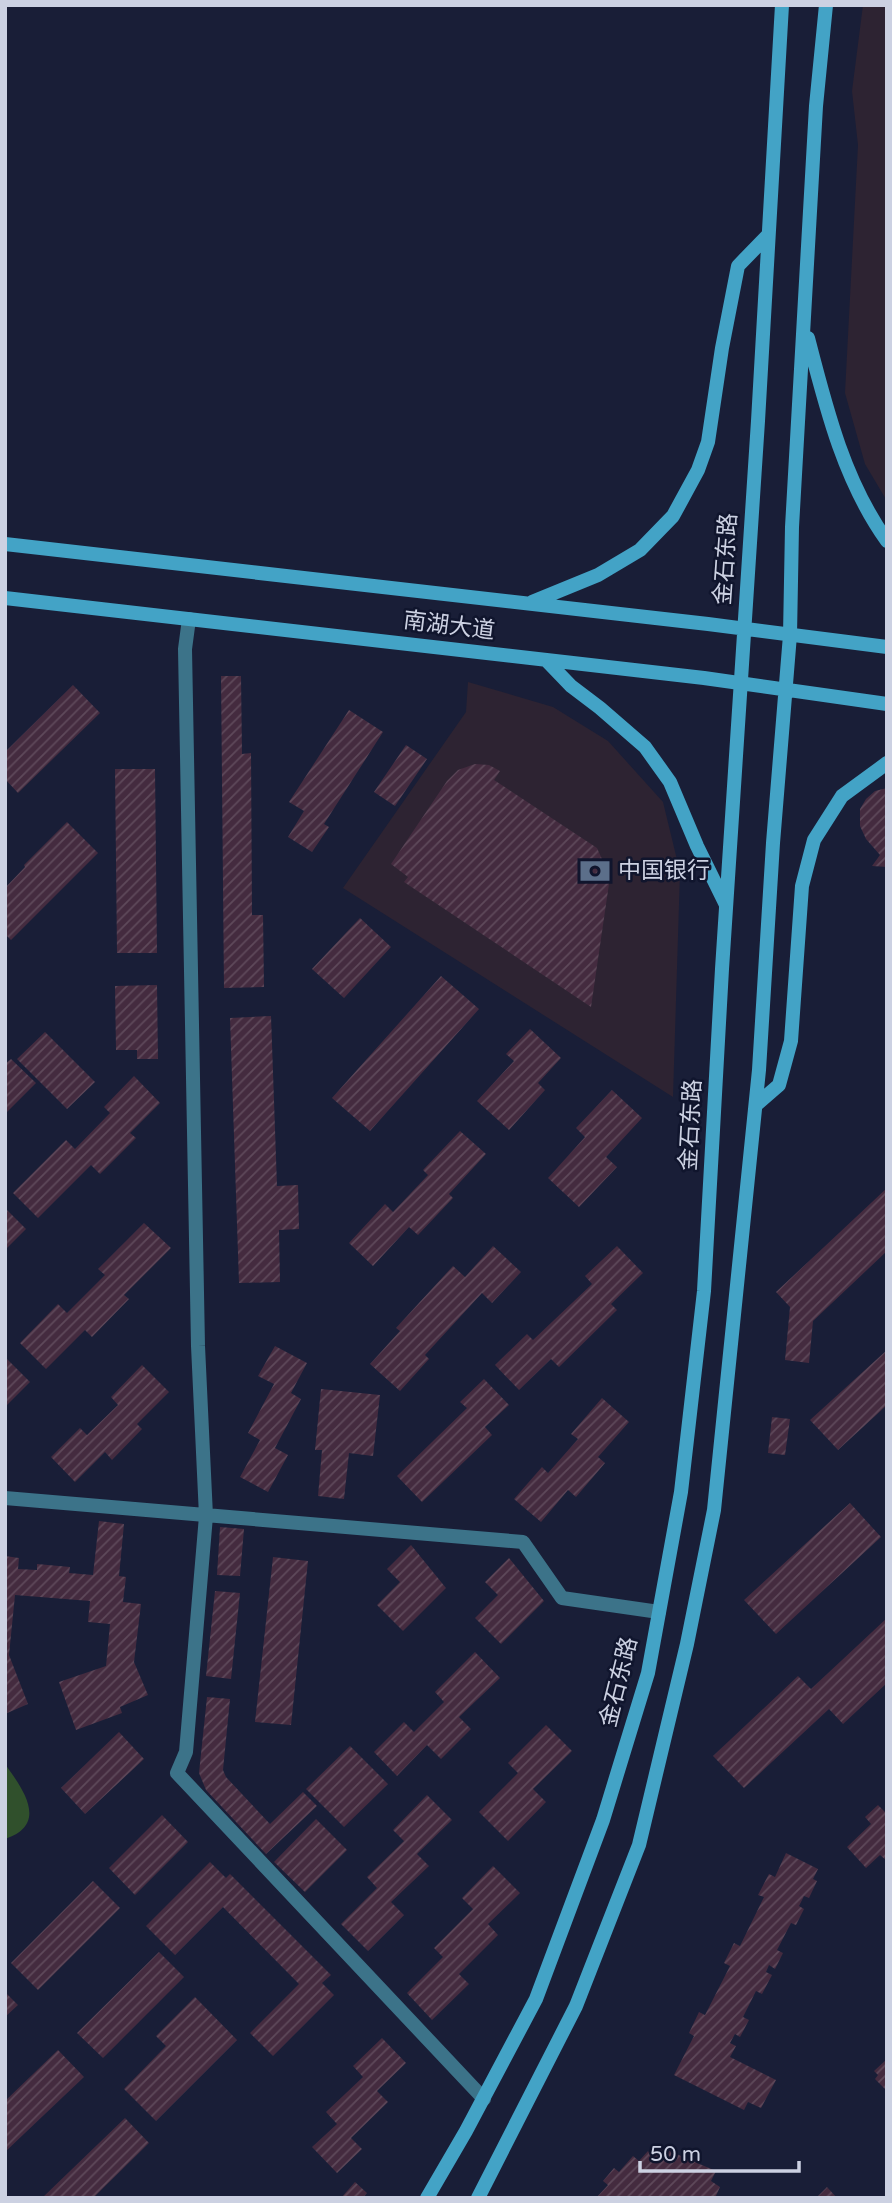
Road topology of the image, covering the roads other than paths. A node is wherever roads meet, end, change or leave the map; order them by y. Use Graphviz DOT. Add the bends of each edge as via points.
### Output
graph roads {
  1 [pos="782,5"];
  2 [pos="826,5"];
  3 [pos="768,235"];
  4 [pos="804,323"];
  5 [pos="887,541"];
  6 [pos="5,544"];
  7 [pos="5,598"];
  8 [pos="529,603"];
  9 [pos="189,619"];
  10 [pos="744,628"];
  11 [pos="790,635"];
  12 [pos="887,647"];
  13 [pos="546,660"];
  14 [pos="741,682"];
  15 [pos="786,689"];
  16 [pos="887,704"];
  17 [pos="887,763"];
  18 [pos="726,906"];
  19 [pos="756,1105"];
  20 [pos="5,1497"];
  21 [pos="206,1516"];
  22 [pos="659,1612"];
  23 [pos="484,2099"];
  24 [pos="427,2198"];
  25 [pos="478,2198"];
  1 -- 3 [label="main road, 金石东路"];
  2 -- 4 [label="main road"];
  3 -- 8 [label="main road" via="738,267 708,442 673,516 640,550 598,575"];
  3 -- 10 [label="main road, 金石东路"];
  4 -- 5 [label="main road" via="836,439 869,516"];
  4 -- 11 [label="main road"];
  6 -- 8 [label="main road, 南湖大道"];
  7 -- 9 [label="main road, 南湖大道"];
  8 -- 10 [label="main road, 南湖大道"];
  9 -- 13 [label="main road, 南湖大道"];
  9 -- 21 [label="street" via="185,649 198,1346"];
  10 -- 11 [label="main road, 南湖大道"];
  10 -- 14 [label="main road, 金石东路"];
  11 -- 12 [label="main road, 南湖大道"];
  11 -- 15 [label="main road"];
  13 -- 14 [label="main road, 南湖大道"];
  13 -- 18 [label="main road" via="570,686 645,747 670,782"];
  14 -- 15 [label="main road, 南湖大道"];
  14 -- 18 [label="main road, 金石东路"];
  15 -- 16 [label="main road, 南湖大道"];
  15 -- 19 [label="main road"];
  17 -- 19 [label="main road" via="842,796 814,840 802,886 791,1041 779,1085"];
  18 -- 22 [label="main road, 金石东路" via="704,1292 681,1492"];
  19 -- 25 [label="main road" via="714,1510 639,1845 576,2006"];
  20 -- 21 [label="street"];
  21 -- 22 [label="street" via="523,1542 562,1598"];
  21 -- 23 [label="street" via="186,1752 177,1773"];
  22 -- 23 [label="main road, 金石东路" via="648,1673 603,1820 536,1999"];
  23 -- 24 [label="main road, 金石东路"];
}
